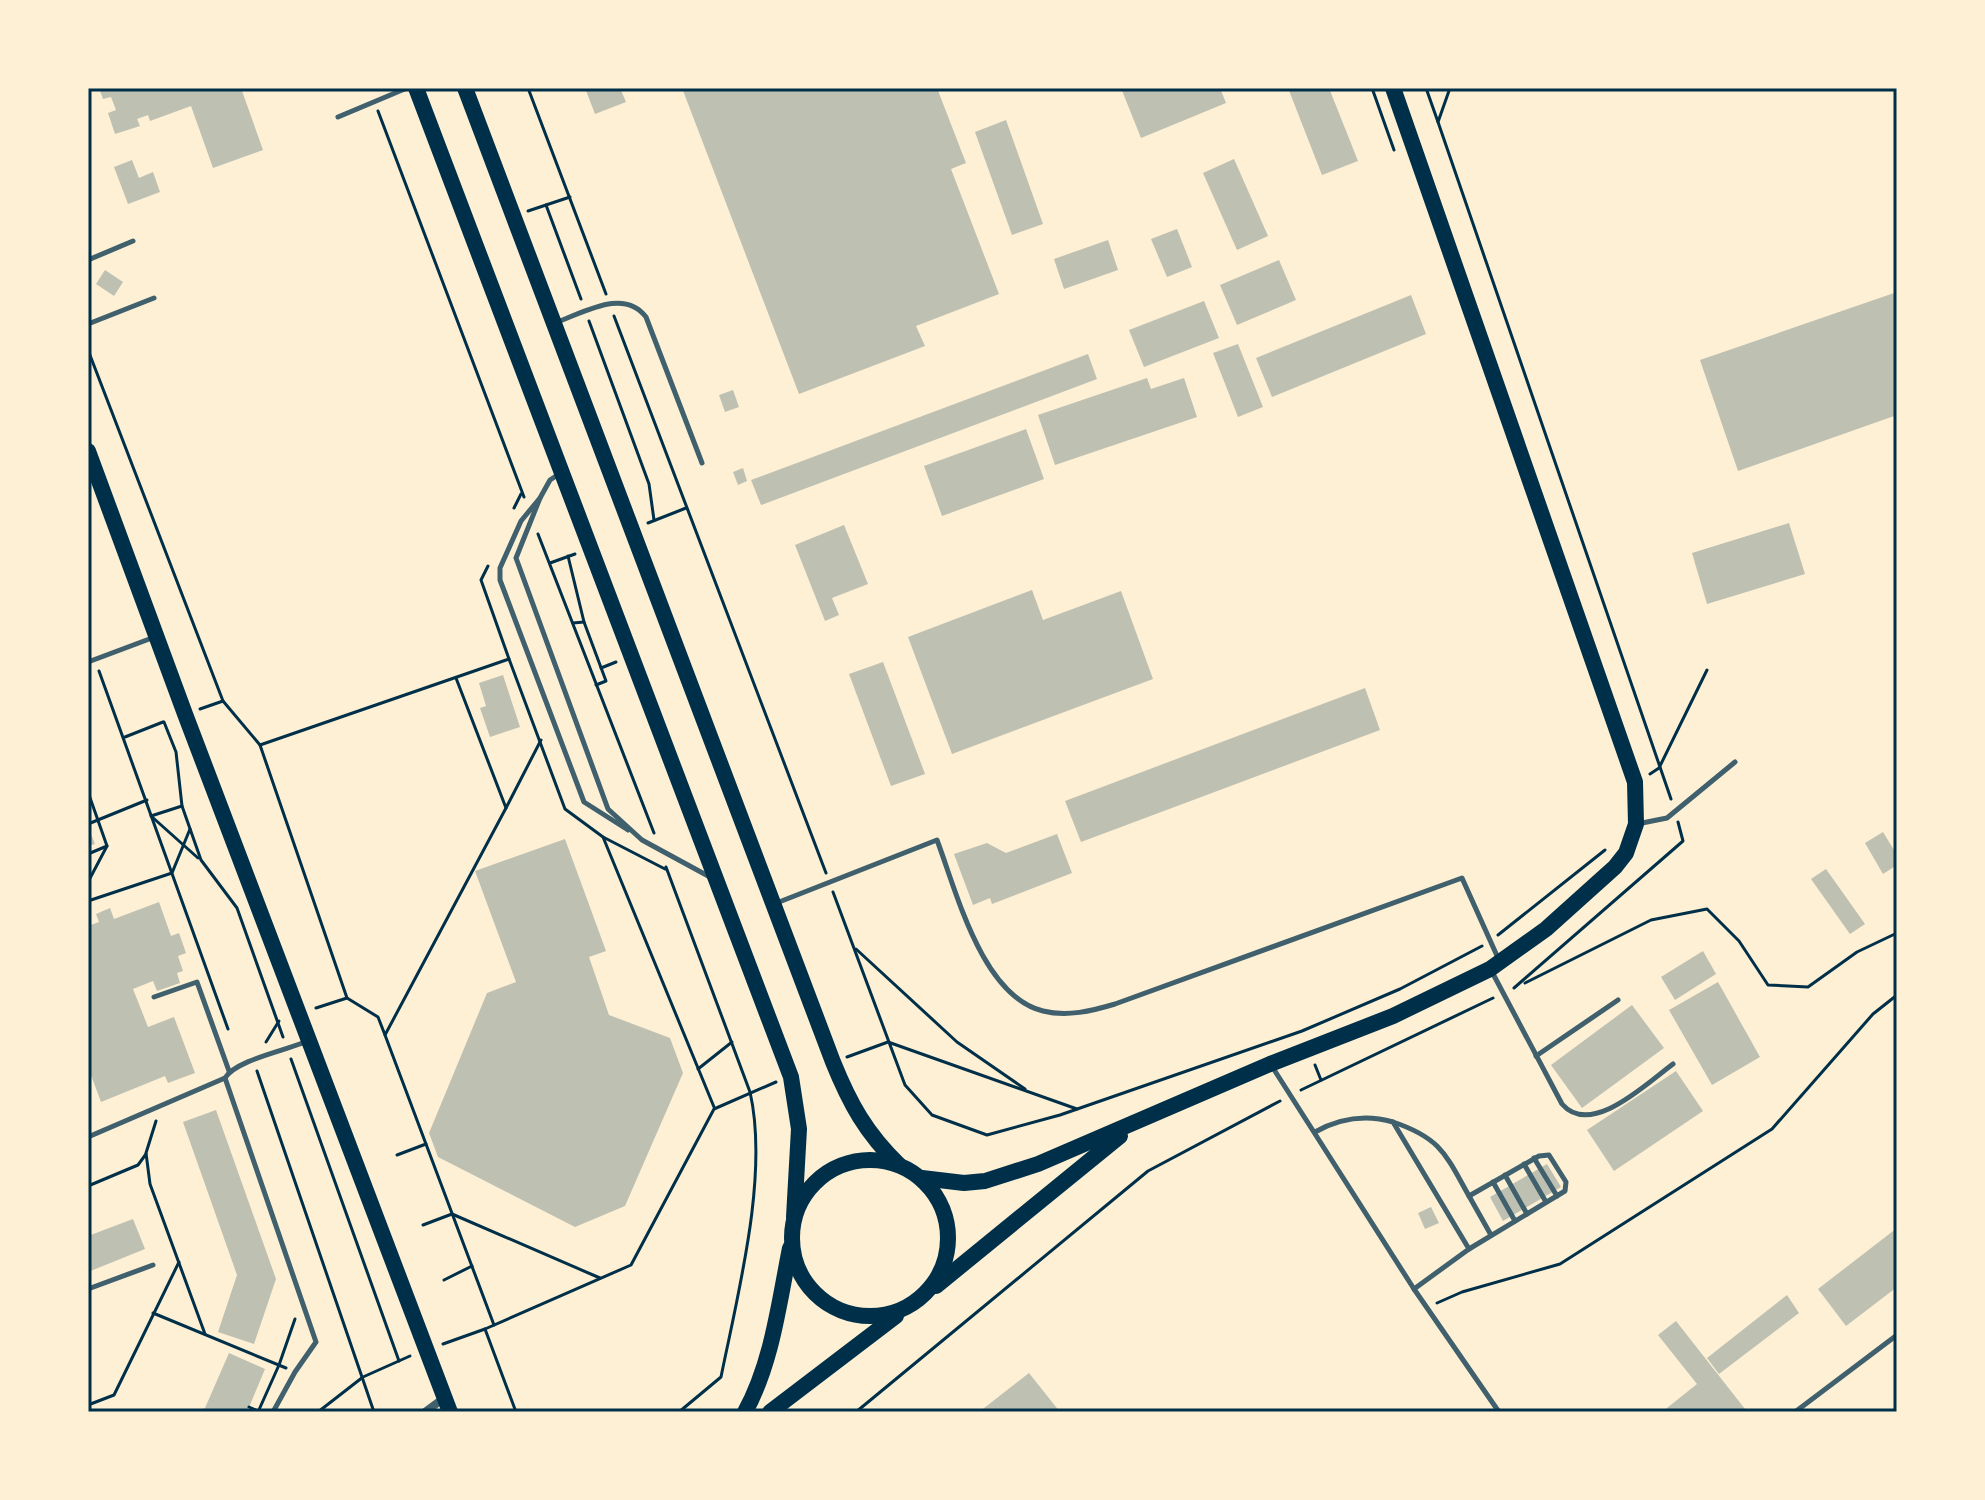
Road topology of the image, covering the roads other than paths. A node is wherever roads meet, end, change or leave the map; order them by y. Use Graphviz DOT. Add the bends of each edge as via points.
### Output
graph roads {
  1 [pos="407,88"];
  2 [pos="416,88"];
  3 [pos="465,88"];
  4 [pos="1393,88"];
  5 [pos="338,117"];
  6 [pos="133,241"];
  7 [pos="88,260"];
  8 [pos="154,298"];
  9 [pos="553,323"];
  10 [pos="88,324"];
  11 [pos="88,451"];
  12 [pos="702,463"];
  13 [pos="563,472"];
  14 [pos="530,514"];
  15 [pos="156,636"];
  16 [pos="91,661"];
  17 [pos="1735,762"];
  18 [pos="1636,824"];
  19 [pos="642,840"];
  20 [pos="719,885"];
  21 [pos="774,904"];
  22 [pos="1495,966"];
  23 [pos="154,997"];
  24 [pos="1618,1000"];
  25 [pos="309,1040"];
  26 [pos="1536,1056"];
  27 [pos="1270,1064"];
  28 [pos="1673,1064"];
  29 [pos="229,1071"];
  30 [pos="225,1078"];
  31 [pos="1148,1118"];
  32 [pos="1393,1122"];
  33 [pos="1315,1132"];
  34 [pos="88,1137"];
  35 [pos="1534,1158"];
  36 [pos="1524,1164"];
  37 [pos="899,1165"];
  38 [pos="1505,1175"];
  39 [pos="922,1178"];
  40 [pos="1493,1182"];
  41 [pos="1469,1196"];
  42 [pos="1557,1196"];
  43 [pos="1546,1202"];
  44 [pos="1527,1214"];
  45 [pos="794,1217"];
  46 [pos="1515,1221"];
  47 [pos="1491,1235"];
  48 [pos="791,1243"];
  49 [pos="1469,1249"];
  50 [pos="153,1265"];
  51 [pos="88,1289"];
  52 [pos="1414,1289"];
  53 [pos="926,1294"];
  54 [pos="905,1309"];
  55 [pos="1897,1335"];
  56 [pos="447,1405"];
  57 [pos="273,1412"];
  58 [pos="425,1412"];
  59 [pos="745,1412"];
  60 [pos="770,1412"];
  61 [pos="1499,1412"];
  62 [pos="1795,1412"];
  1 -- 5 [label="lane"];
  2 -- 13 [label="main road"];
  3 -- 9 [label="main road"];
  4 -- 18 [label="main road" via="1635,782"];
  6 -- 7 [label="lane"];
  8 -- 10 [label="lane"];
  9 -- 12 [label="lane" via="609,304 630,302 639,308"];
  9 -- 21 [label="main road"];
  11 -- 15 [label="main road"];
  13 -- 14 [label="lane" via="550,480"];
  13 -- 20 [label="main road"];
  14 -- 19 [label="lane" via="516,558 608,809"];
  14 -- 19 [label="lane" via="521,521 500,568 500,580 584,802"];
  15 -- 16 [label="lane"];
  15 -- 25 [label="main road"];
  17 -- 18 [label="lane" via="1676,812 1659,822"];
  18 -- 22 [label="main road" via="1626,853 1603,880"];
  19 -- 20 [label="lane"];
  20 -- 45 [label="main road" via="791,1077 799,1129"];
  21 -- 22 [label="lane" via="937,840 990,970 1023,1004 1061,1014 1115,1004 1462,878 1490,941"];
  21 -- 37 [label="main road" via="854,1108"];
  22 -- 26 [label="lane"];
  22 -- 27 [label="main road" via="1393,1016"];
  23 -- 29 [label="lane" via="197,982"];
  24 -- 26 [label="lane"];
  25 -- 29 [label="lane"];
  25 -- 56 [label="main road"];
  26 -- 28 [label="lane" via="1562,1104 1582,1116 1608,1110"];
  27 -- 31 [label="main road"];
  27 -- 33 [label="lane"];
  29 -- 30 [label="lane"];
  30 -- 34 [label="lane"];
  30 -- 57 [label="lane" via="316,1342"];
  31 -- 39 [label="main road" via="998,1177 964,1183"];
  31 -- 53 [label="main road"];
  32 -- 33 [label="lane" via="1356,1118"];
  32 -- 41 [label="lane" via="1435,1142"];
  32 -- 49 [label="lane"];
  33 -- 52 [label="lane"];
  35 -- 36 [label="lane"];
  35 -- 42 [label="lane"];
  35 -- 42 [label="lane" via="1545,1154 1554,1160 1567,1185"];
  36 -- 38 [label="lane"];
  36 -- 43 [label="lane"];
  37 -- 39 [label="main road"];
  37 -- 45 [label="main road" via="873,1159 824,1174 805,1193"];
  38 -- 40 [label="lane"];
  38 -- 44 [label="lane"];
  39 -- 53 [label="main road" via="938,1198 947,1222 948,1248 941,1273"];
  40 -- 41 [label="lane"];
  40 -- 46 [label="lane"];
  41 -- 47 [label="lane"];
  42 -- 43 [label="lane"];
  43 -- 44 [label="lane"];
  44 -- 46 [label="lane"];
  45 -- 48 [label="main road"];
  46 -- 47 [label="lane"];
  47 -- 49 [label="lane"];
  48 -- 54 [label="main road" via="801,1274 821,1300 862,1317"];
  48 -- 59 [label="main road" via="768,1352"];
  49 -- 52 [label="lane"];
  50 -- 51 [label="lane"];
  52 -- 61 [label="lane"];
  53 -- 54 [label="main road"];
  54 -- 60 [label="main road"];
  55 -- 62 [label="lane"];
  56 -- 58 [label="street"];
}
